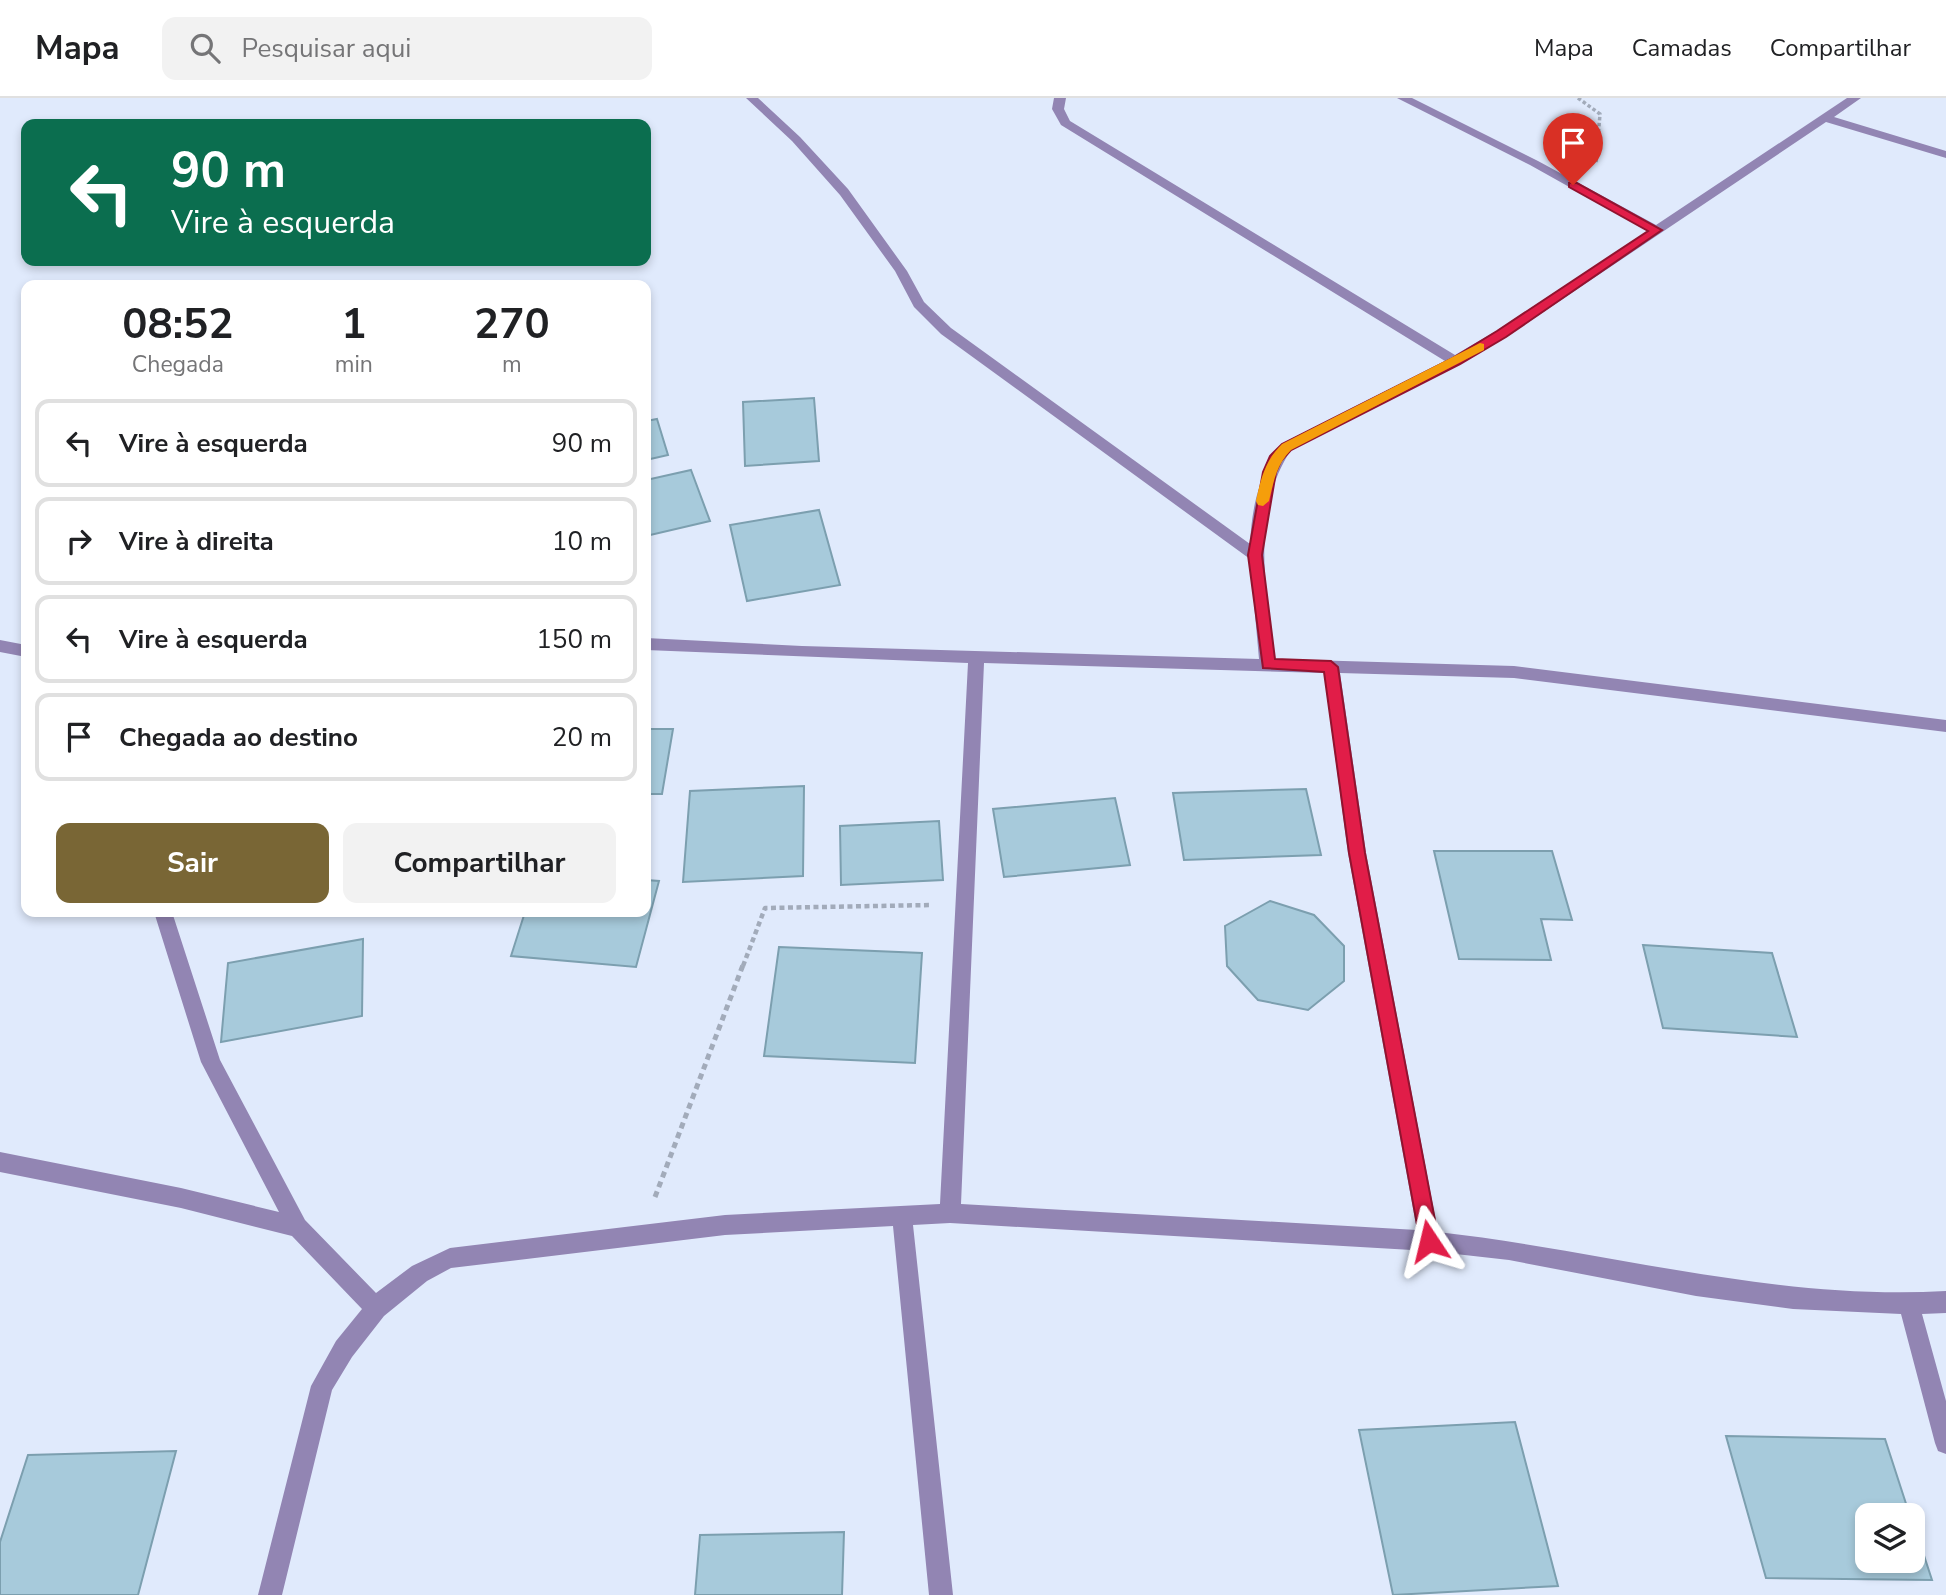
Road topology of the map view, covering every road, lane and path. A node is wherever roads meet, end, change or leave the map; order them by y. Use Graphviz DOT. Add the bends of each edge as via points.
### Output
graph roads {
  1 [pos="752,98"];
  2 [pos="1060,98"];
  3 [pos="1403,98"];
  4 [pos="1578,98"];
  5 [pos="1854,98"];
  6 [pos="1824,118"];
  7 [pos="1946,155"];
  8 [pos="1592,195"];
  9 [pos="1656,230"];
  10 [pos="1455,362"];
  11 [pos="1255,555"];
  12 [pos="651,644"];
  13 [pos="0,646"];
  14 [pos="21,649"];
  15 [pos="975,657"];
  16 [pos="1268,664"];
  17 [pos="1331,667"];
  18 [pos="1946,726"];
  19 [pos="963,905"];
  20 [pos="165,917"];
  21 [pos="0,1162"];
  22 [pos="950,1213"];
  23 [pos="902,1217"];
  24 [pos="298,1227"];
  25 [pos="640,1237"];
  26 [pos="1429,1241"];
  27 [pos="1946,1302"];
  28 [pos="1909,1304"];
  29 [pos="376,1308"];
  30 [pos="1946,1443"];
  31 [pos="270,1595"];
  32 [pos="941,1595"];
  1 -- 11 [label="street" via="844,192 919,304 946,331"];
  2 -- 10 [label="street" via="1058,108 1065,123"];
  3 -- 8 [label="street"];
  4 -- 8 [label="path" via="1600,114"];
  5 -- 6 [label="street"];
  6 -- 7 [label="street"];
  6 -- 9 [label="street"];
  8 -- 9 [label="street"];
  9 -- 10 [label="street"];
  10 -- 11 [label="street" via="1286,447 1269,472"];
  11 -- 16 [label="street"];
  12 -- 15 [label="street"];
  13 -- 14 [label="street"];
  15 -- 16 [label="street"];
  15 -- 19 [label="street"];
  16 -- 17 [label="street"];
  17 -- 18 [label="street" via="1514,672"];
  17 -- 26 [label="street" via="1357,853"];
  19 -- 22 [label="street"];
  19 -- 25 [label="path" via="765,908"];
  20 -- 24 [label="street" via="211,1062"];
  21 -- 24 [label="street"];
  22 -- 23 [label="street"];
  22 -- 26 [label="street"];
  23 -- 25 [label="street" via="725,1225"];
  23 -- 32 [label="street"];
  24 -- 29 [label="street"];
  25 -- 29 [label="street" via="450,1258 428,1267"];
  26 -- 28 [label="street" via="1509,1250 1696,1285"];
  27 -- 28 [label="street"];
  28 -- 30 [label="street"];
  29 -- 31 [label="street" via="322,1386"];
}
